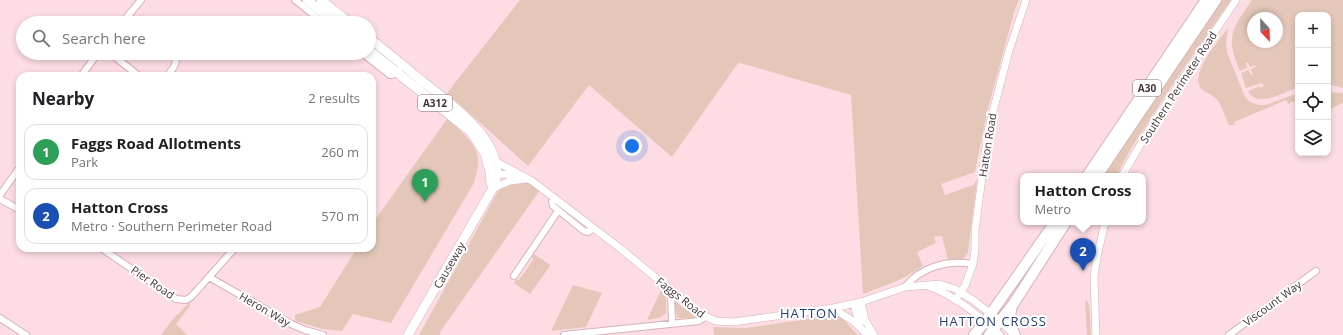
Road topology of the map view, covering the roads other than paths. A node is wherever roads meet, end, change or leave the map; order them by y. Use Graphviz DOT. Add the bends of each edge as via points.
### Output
graph roads {
  1 [pos="141,0"];
  2 [pos="295,0"];
  3 [pos="307,0"];
  4 [pos="321,0"];
  5 [pos="1026,0"];
  6 [pos="1206,0"];
  7 [pos="1216,0"];
  8 [pos="1236,0"];
  9 [pos="128,16"];
  10 [pos="315,16"];
  11 [pos="327,16"];
  12 [pos="341,16"];
  13 [pos="376,45"];
  14 [pos="376,54"];
  15 [pos="93,60"];
  16 [pos="119,60"];
  17 [pos="176,60"];
  18 [pos="371,60"];
  19 [pos="400,69"];
  20 [pos="84,72"];
  21 [pos="134,72"];
  22 [pos="170,72"];
  23 [pos="495,161"];
  24 [pos="16,173"];
  25 [pos="493,173"];
  26 [pos="1089,173"];
  27 [pos="1099,173"];
  28 [pos="1124,173"];
  29 [pos="526,177"];
  30 [pos="491,192"];
  31 [pos="0,195"];
  32 [pos="555,198"];
  33 [pos="0,199"];
  34 [pos="16,208"];
  35 [pos="558,211"];
  36 [pos="1053,225"];
  37 [pos="1064,225"];
  38 [pos="1104,225"];
  39 [pos="594,228"];
  40 [pos="107,252"];
  41 [pos="231,252"];
  42 [pos="973,264"];
  43 [pos="1316,271"];
  44 [pos="209,276"];
  45 [pos="514,276"];
  46 [pos="924,285"];
  47 [pos="905,287"];
  48 [pos="673,291"];
  49 [pos="960,292"];
  50 [pos="955,300"];
  51 [pos="857,303"];
  52 [pos="1014,303"];
  53 [pos="834,308"];
  54 [pos="705,317"];
  55 [pos="0,318"];
  56 [pos="985,318"];
  57 [pos="672,323"];
  58 [pos="860,326"];
  59 [pos="997,330"];
  60 [pos="594,334"];
  61 [pos="26,335"];
  62 [pos="323,335"];
  63 [pos="408,335"];
  64 [pos="564,335"];
  65 [pos="868,335"];
  66 [pos="874,335"];
  67 [pos="974,335"];
  68 [pos="1014,335"];
  69 [pos="1096,335"];
  70 [pos="1229,335"];
  1 -- 9 [label="street"];
  2 -- 10 [label="street"];
  3 -- 11 [label="main road"];
  4 -- 12 [label="main road"];
  5 -- 42 [label="street, Hatton Road" via="1008,54 988,131"];
  6 -- 26 [label="highway, A30"];
  7 -- 27 [label="highway, A30"];
  8 -- 28 [label="street, Southern Perimeter Road" via="1149,129"];
  13 -- 19 [label="main road, A312"];
  14 -- 19 [label="main road, A312"];
  15 -- 20 [label="street"];
  16 -- 21 [label="street"];
  17 -- 22 [label="street"];
  18 -- 19 [label="street" via="390,75"];
  19 -- 23 [label="main road, A312" via="450,103 473,124 488,145"];
  19 -- 25 [label="main road, A312" via="470,132 481,147"];
  23 -- 25 [label="main road, Causeway / A312"];
  23 -- 29 [label="street, Faggs Road"];
  24 -- 31 [label="street"];
  25 -- 29 [label="street"];
  25 -- 30 [label="main road, Causeway / A312"];
  29 -- 30 [label="street"];
  29 -- 32 [label="street, Faggs Road"];
  30 -- 63 [label="main road, Causeway / A312"];
  32 -- 35 [label="street" via="552,204"];
  32 -- 39 [label="street, Faggs Road"];
  33 -- 34 [label="street"];
  35 -- 39 [label="street" via="584,231 588,232"];
  35 -- 45 [label="street"];
  36 -- 56 [label="highway"];
  37 -- 52 [label="highway"];
  38 -- 69 [label="street" via="1094,277"];
  39 -- 48 [label="street, Faggs Road"];
  40 -- 44 [label="street, Pier Road" via="176,299 186,300 191,297"];
  41 -- 44 [label="street, Pier Road"];
  42 -- 47 [label="street" via="936,266 917,276"];
  42 -- 49 [label="street, Hatton Road" via="965,286"];
  43 -- 70 [label="street, Viscount Way"];
  44 -- 62 [label="street, Heron Way" via="291,324"];
  46 -- 47 [label="street, Faggs Road"];
  46 -- 49 [label="street, Faggs Road" via="938,284"];
  46 -- 50 [label="street, Faggs Road"];
  47 -- 51 [label="street, Faggs Road"];
  48 -- 54 [label="street, Faggs Road"];
  48 -- 57 [label="street"];
  49 -- 50 [label="street, Hatton Road"];
  49 -- 56 [label="street, Faggs Road"];
  50 -- 56 [label="street, Faggs Road"];
  51 -- 53 [label="street, Faggs Road"];
  51 -- 58 [label="street"];
  51 -- 66 [label="street"];
  52 -- 59 [label="highway"];
  52 -- 68 [label="highway" via="1010,319"];
  53 -- 54 [label="street, Faggs Road" via="733,322 716,321"];
  53 -- 58 [label="street"];
  54 -- 57 [label="street" via="699,321"];
  55 -- 61 [label="street"];
  56 -- 59 [label="street"];
  56 -- 67 [label="highway"];
  57 -- 60 [label="street"];
  58 -- 65 [label="street"];
  59 -- 68 [label="street"];
  60 -- 64 [label="street"];
}
